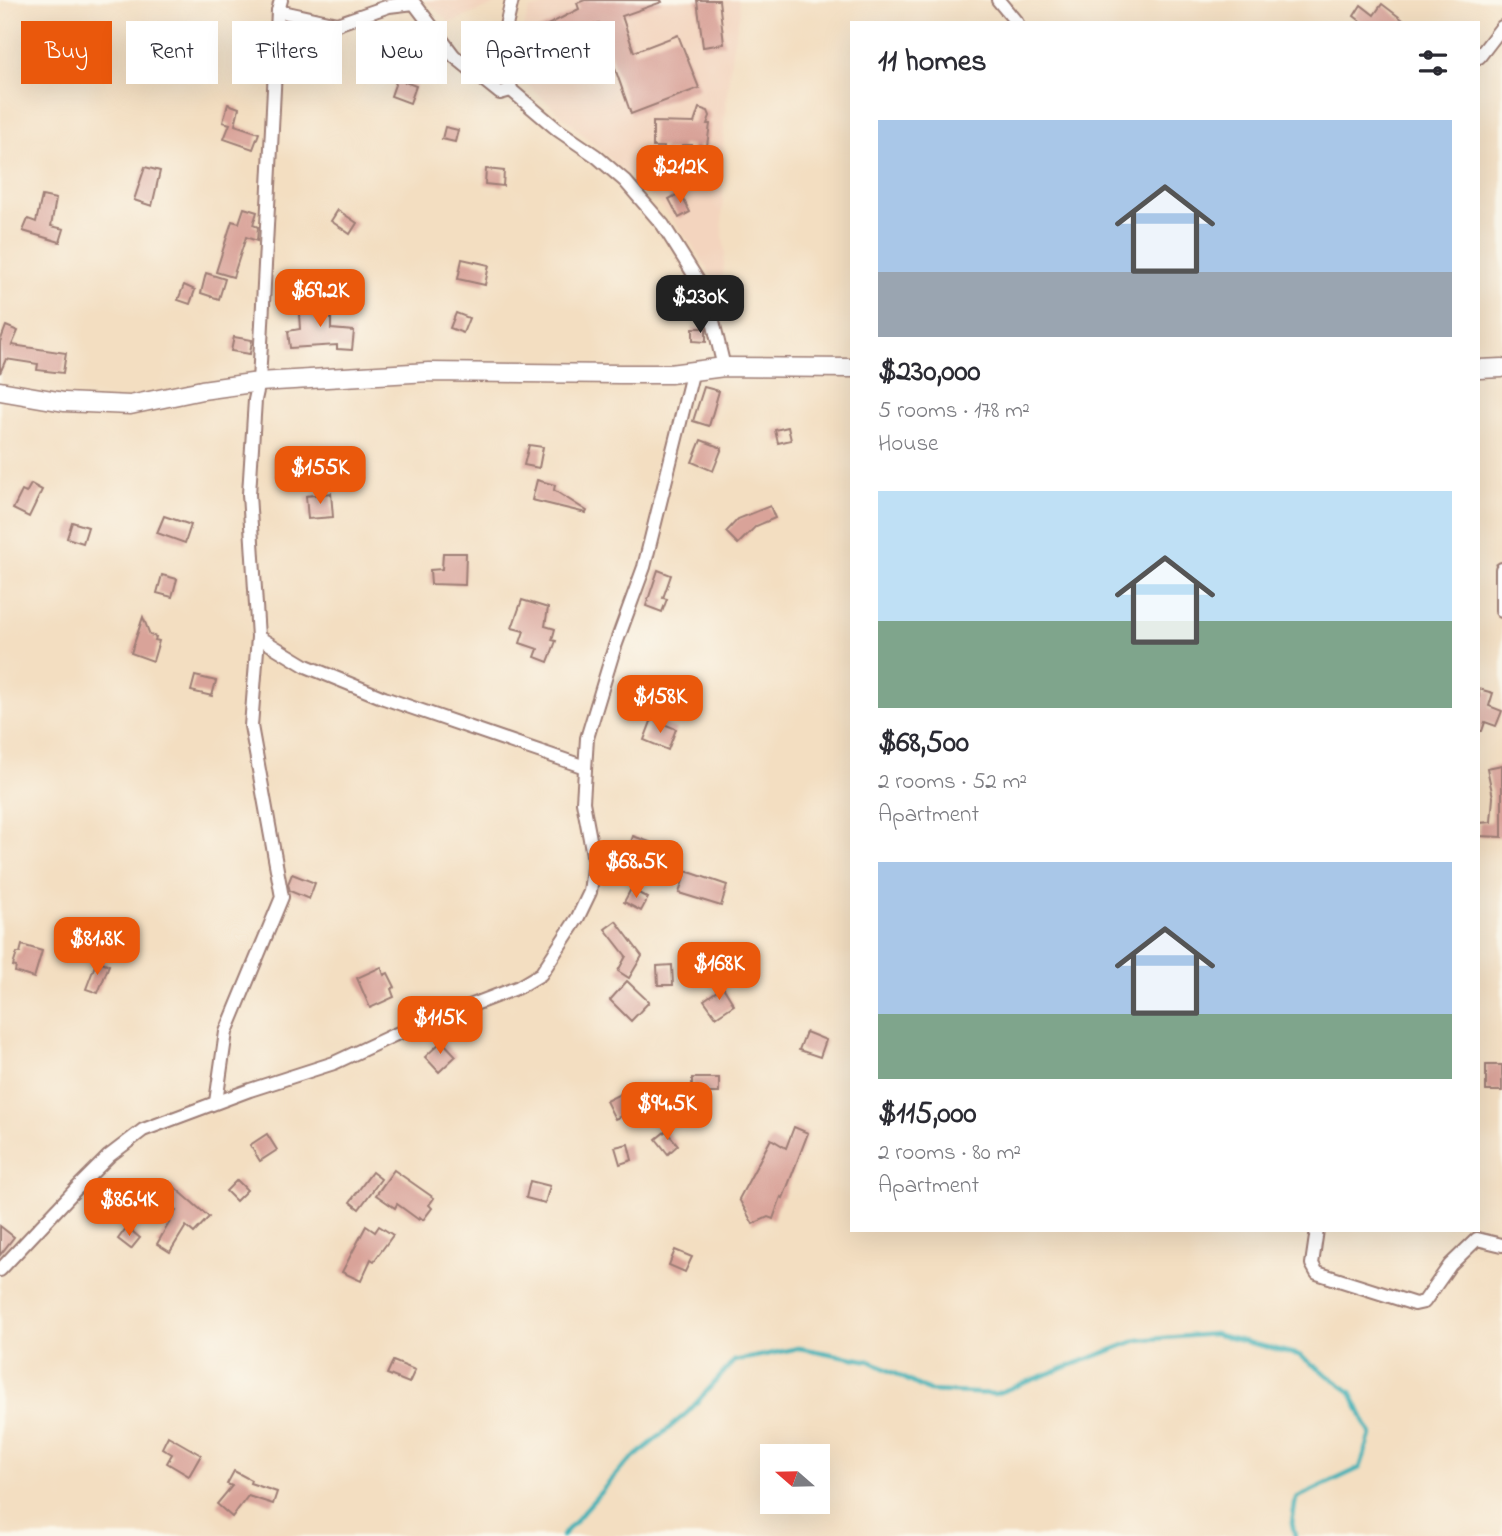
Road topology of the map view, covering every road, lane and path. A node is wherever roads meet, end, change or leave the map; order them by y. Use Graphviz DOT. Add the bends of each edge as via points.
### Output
graph roads {
  1 [pos="512,0"];
  2 [pos="998,0"];
  3 [pos="279,5"];
  4 [pos="1015,21"];
  5 [pos="1502,27"];
  6 [pos="1480,56"];
  7 [pos="512,90"];
  8 [pos="724,368"];
  9 [pos="850,368"];
  10 [pos="1502,368"];
  11 [pos="1480,369"];
  12 [pos="693,370"];
  13 [pos="259,382"];
  14 [pos="0,391"];
  15 [pos="1502,569"];
  16 [pos="1502,611"];
  17 [pos="258,637"];
  18 [pos="585,767"];
  19 [pos="216,1102"];
  20 [pos="1317,1232"];
  21 [pos="1502,1245"];
  22 [pos="0,1270"];
  1 -- 7 [label="street" via="503,39"];
  2 -- 4 [label="street"];
  3 -- 7 [label="street" via="337,23 414,3 454,56 500,93"];
  3 -- 13 [label="street"];
  5 -- 6 [label="street"];
  7 -- 8 [label="street" via="625,181 663,225 700,284"];
  8 -- 9 [label="street"];
  8 -- 12 [label="street"];
  10 -- 11 [label="street"];
  12 -- 13 [label="street" via="670,374 429,372"];
  12 -- 18 [label="street" via="644,567 587,738"];
  13 -- 14 [label="street" via="130,405 64,402"];
  13 -- 17 [label="street" via="249,494"];
  15 -- 16 [label="street"];
  17 -- 18 [label="street" via="306,666 384,698"];
  17 -- 19 [label="street" via="251,726 282,897 226,1032"];
  18 -- 19 [label="street" via="583,802 594,860 590,892 541,974 334,1063"];
  19 -- 22 [label="street" via="143,1130 109,1156"];
  20 -- 21 [label="street" via="1312,1264 1317,1273 1415,1304 1424,1302 1450,1265 1477,1239"];
}
